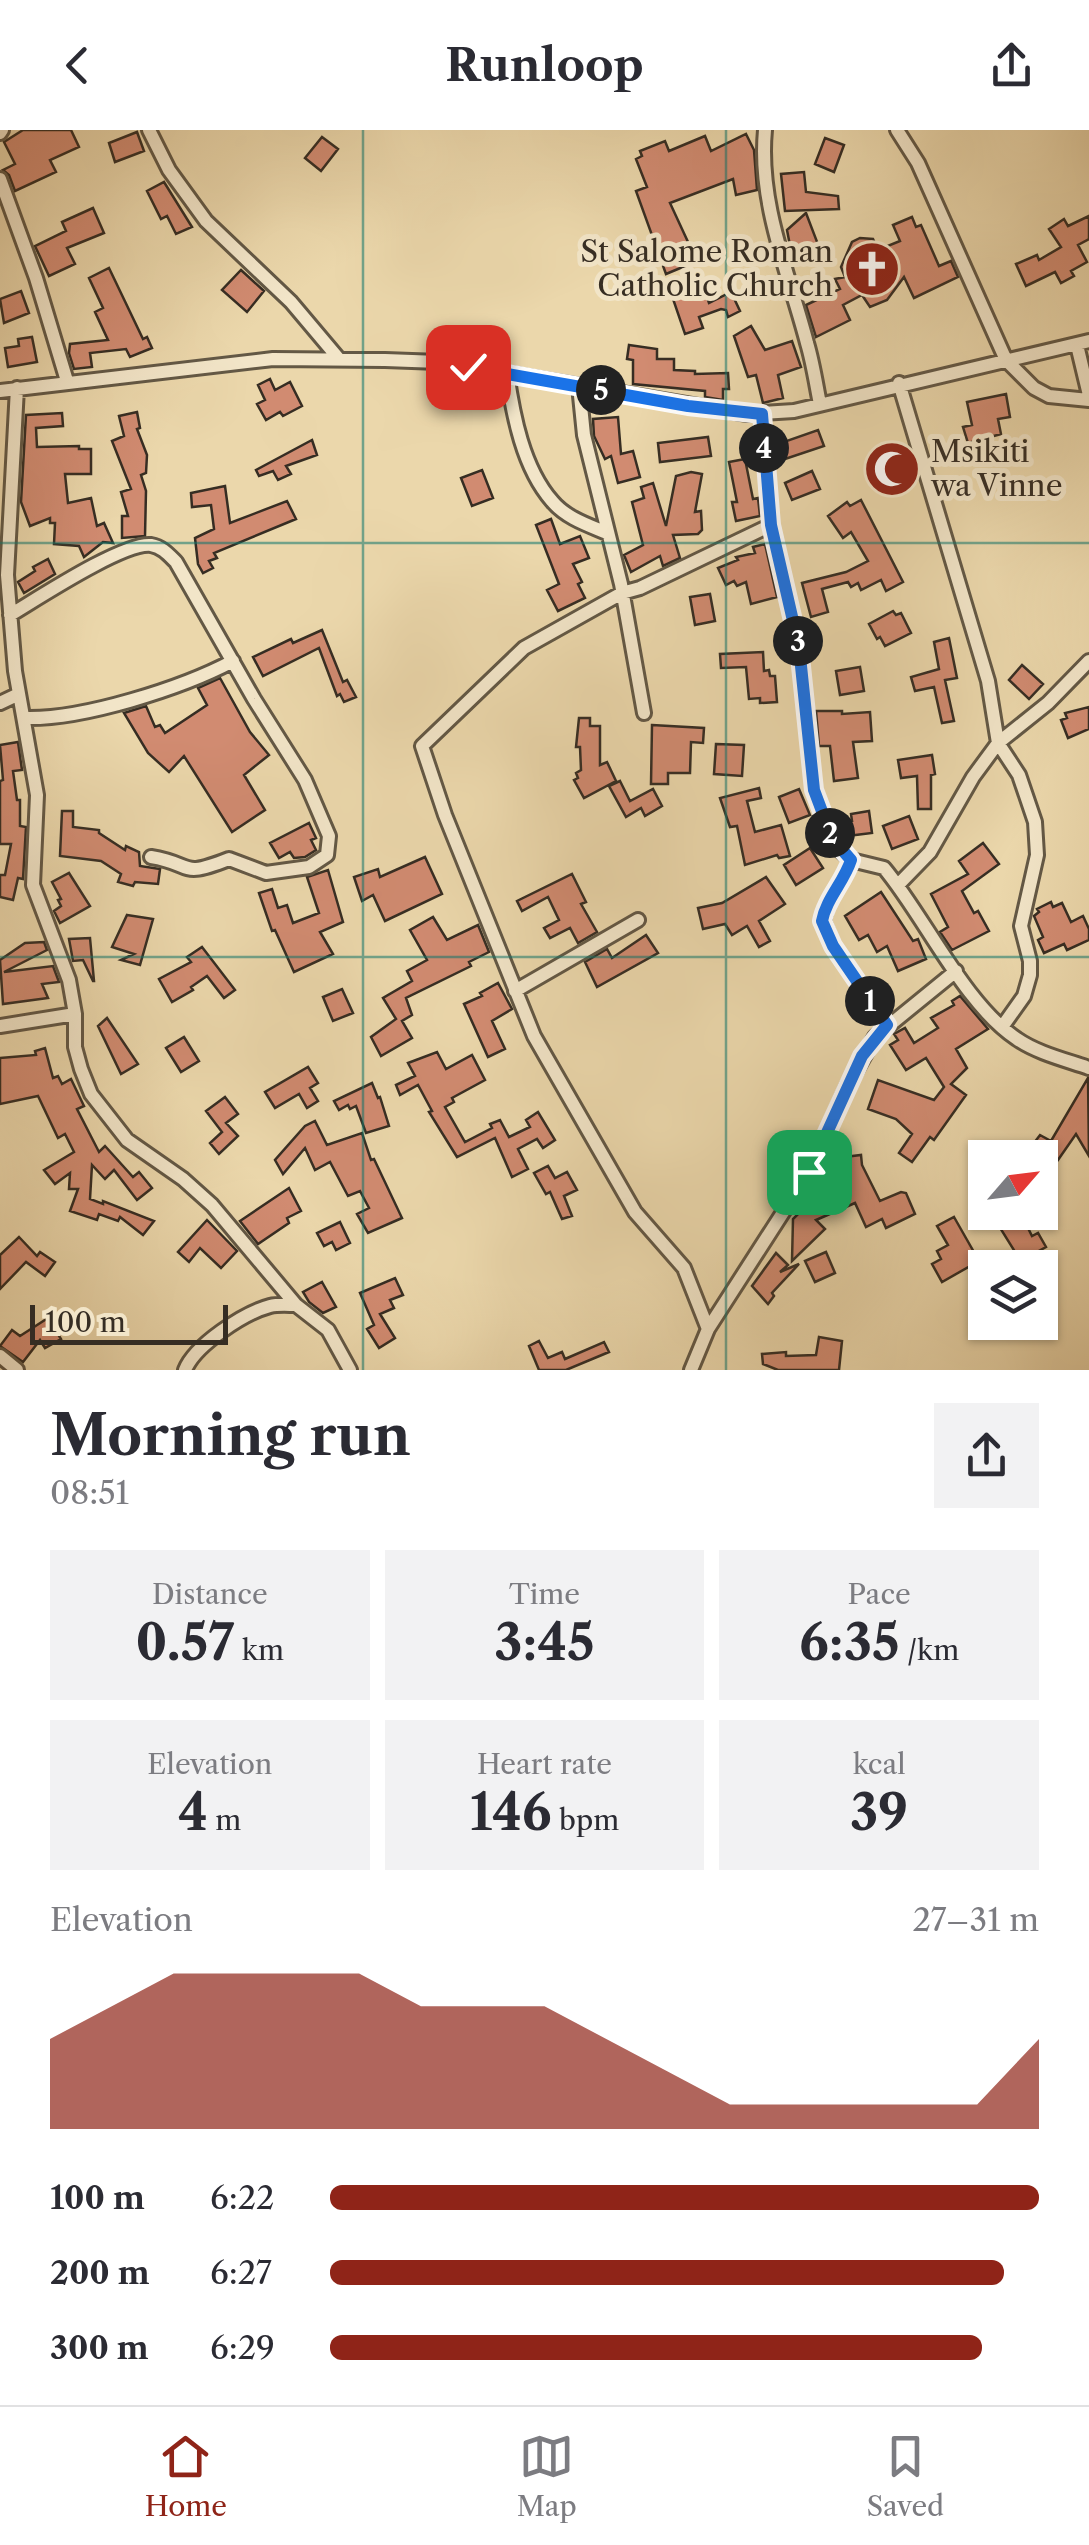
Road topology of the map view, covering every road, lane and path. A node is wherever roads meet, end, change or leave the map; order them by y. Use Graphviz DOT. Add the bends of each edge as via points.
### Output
graph roads {
  1 [pos="149,130"];
  2 [pos="765,130"];
  3 [pos="898,130"];
  4 [pos="0,178"];
  5 [pos="1083,343"];
  6 [pos="339,359"];
  7 [pos="1006,360"];
  8 [pos="507,374"];
  9 [pos="67,381"];
  10 [pos="899,383"];
  11 [pos="579,386"];
  12 [pos="17,388"];
  13 [pos="0,391"];
  14 [pos="1089,397"];
  15 [pos="820,404"];
  16 [pos="762,414"];
  17 [pos="771,525"];
  18 [pos="607,533"];
  19 [pos="4,572"];
  20 [pos="622,593"];
  21 [pos="10,615"];
  22 [pos="233,661"];
  23 [pos="1089,661"];
  24 [pos="19,694"];
  25 [pos="0,702"];
  26 [pos="644,712"];
  27 [pos="24,718"];
  28 [pos="998,742"];
  29 [pos="151,857"];
  30 [pos="851,860"];
  31 [pos="898,884"];
  32 [pos="638,920"];
  33 [pos="956,971"];
  34 [pos="515,991"];
  35 [pos="75,1014"];
  36 [pos="887,1025"];
  37 [pos="0,1026"];
  38 [pos="1002,1027"];
  39 [pos="1089,1068"];
  40 [pos="296,1305"];
  41 [pos="708,1329"];
  42 [pos="0,1356"];
  43 [pos="17,1370"];
  44 [pos="184,1370"];
  45 [pos="350,1370"];
  46 [pos="691,1370"];
  1 -- 6 [label="street" via="206,221"];
  2 -- 15 [label="street" via="779,250"];
  3 -- 7 [label="street"];
  4 -- 9 [label="street"];
  5 -- 7 [label="street"];
  5 -- 14 [label="street"];
  6 -- 8 [label="street" via="439,362"];
  6 -- 9 [label="street" via="273,358"];
  7 -- 10 [label="street"];
  7 -- 14 [label="street" via="1049,396"];
  8 -- 11 [label="street"];
  8 -- 18 [label="street" via="518,430 552,501"];
  9 -- 12 [label="street"];
  10 -- 15 [label="street"];
  10 -- 28 [label="street" via="988,681"];
  11 -- 16 [label="street"];
  11 -- 18 [label="street"];
  12 -- 13 [label="street"];
  12 -- 19 [label="street"];
  15 -- 16 [label="street"];
  16 -- 17 [label="street"];
  17 -- 20 [label="street"];
  17 -- 30 [label="street" via="799,647 814,790 832,838"];
  18 -- 20 [label="street"];
  19 -- 21 [label="street"];
  20 -- 26 [label="street"];
  20 -- 34 [label="street" via="524,648 422,746"];
  21 -- 22 [label="street" via="126,549 152,545 176,562"];
  21 -- 24 [label="street"];
  22 -- 27 [label="street" via="183,684 87,711"];
  22 -- 29 [label="street" via="305,780 329,836 327,854 309,866 266,873 229,859 193,871"];
  23 -- 28 [label="street"];
  24 -- 25 [label="street"];
  24 -- 27 [label="street"];
  27 -- 35 [label="street" via="36,794 33,885"];
  28 -- 31 [label="street" via="930,852"];
  28 -- 38 [label="street" via="1028,796 1037,848 1021,926 1028,984"];
  30 -- 31 [label="street" via="884,868"];
  30 -- 36 [label="street" via="822,921"];
  31 -- 33 [label="street"];
  32 -- 34 [label="street"];
  33 -- 36 [label="street"];
  33 -- 38 [label="street"];
  34 -- 41 [label="street" via="635,1212 684,1268"];
  35 -- 37 [label="street"];
  35 -- 40 [label="street" via="81,1069 108,1118 212,1204"];
  36 -- 41 [label="street" via="862,1056 809,1172"];
  38 -- 39 [label="street" via="1018,1041"];
  40 -- 44 [label="street" via="271,1306 217,1335"];
  40 -- 45 [label="street" via="328,1330"];
  41 -- 46 [label="street"];
  42 -- 43 [label="street"];
}
